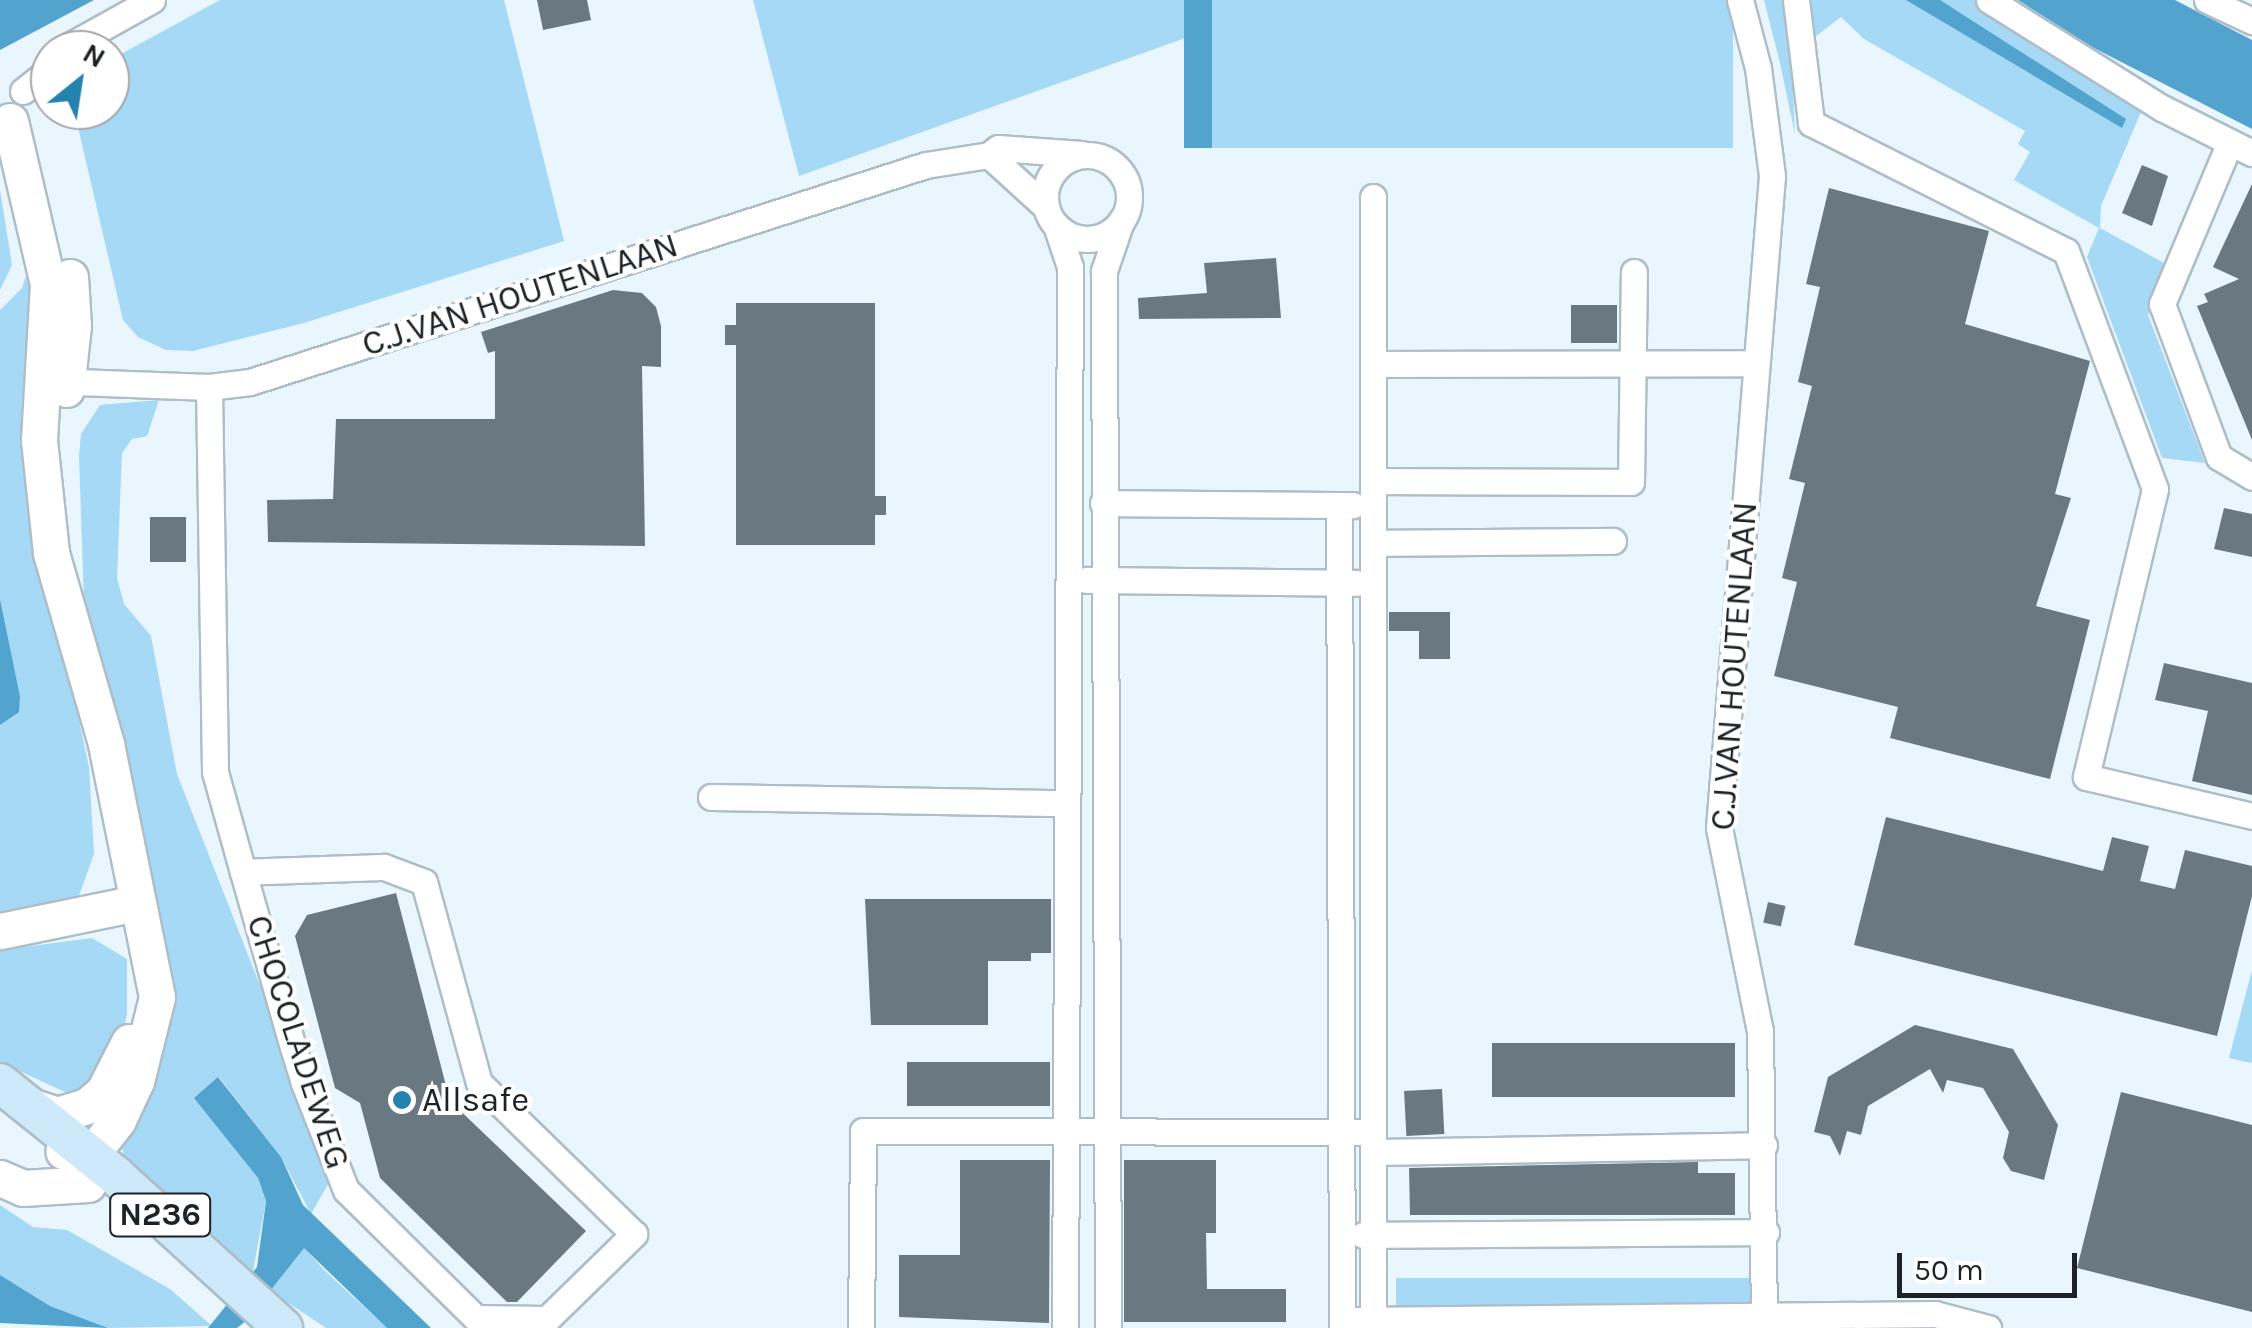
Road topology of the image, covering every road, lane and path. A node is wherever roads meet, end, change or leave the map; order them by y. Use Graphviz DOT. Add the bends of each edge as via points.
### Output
graph roads {
  1 [pos="152,0"];
  2 [pos="1740,0"];
  3 [pos="1796,0"];
  4 [pos="1989,0"];
  5 [pos="2207,0"];
  6 [pos="2252,21"];
  7 [pos="98,30"];
  8 [pos="30,87"];
  9 [pos="11,104"];
  10 [pos="2241,147"];
  11 [pos="1082,154"];
  12 [pos="990,155"];
  13 [pos="1373,197"];
  14 [pos="1051,217"];
  15 [pos="1121,221"];
  16 [pos="1634,272"];
  17 [pos="1756,363"];
  18 [pos="1373,364"];
  19 [pos="1633,364"];
  20 [pos="56,381"];
  21 [pos="210,387"];
  22 [pos="2252,478"];
  23 [pos="1374,493"];
  24 [pos="1103,502"];
  25 [pos="1340,505"];
  26 [pos="1613,541"];
  27 [pos="1374,543"];
  28 [pos="1066,580"];
  29 [pos="1102,581"];
  30 [pos="1340,582"];
  31 [pos="1374,583"];
  32 [pos="711,797"];
  33 [pos="1067,804"];
  34 [pos="2252,816"];
  35 [pos="1341,824"];
  36 [pos="1374,824"];
  37 [pos="243,872"];
  38 [pos="129,905"];
  39 [pos="0,931"];
  40 [pos="1339,944"];
  41 [pos="1375,944"];
  42 [pos="1342,1047"];
  43 [pos="1375,1048"];
  44 [pos="17,1108"];
  45 [pos="1063,1133"];
  46 [pos="1109,1133"];
  47 [pos="1345,1133"];
  48 [pos="1375,1141"];
  49 [pos="1764,1145"];
  50 [pos="89,1170"];
  51 [pos="0,1178"];
  52 [pos="1766,1232"];
  53 [pos="1376,1233"];
  54 [pos="1343,1238"];
  55 [pos="1764,1321"];
  56 [pos="1342,1324"];
  57 [pos="1373,1324"];
  58 [pos="274,1326"];
  59 [pos="860,1328"];
  60 [pos="1064,1328"];
  61 [pos="1108,1328"];
  62 [pos="1988,1328"];
  1 -- 7 [label="street"];
  2 -- 17 [label="street, C.J.VAN HOUTENLAAN" via="1758,68 1772,176"];
  3 -- 34 [label="street" via="1811,124 2066,251 2142,452 2155,489 2086,778"];
  4 -- 10 [label="street" via="2162,108"];
  5 -- 6 [label="street"];
  8 -- 9 [label="street"];
  9 -- 20 [label="street" via="64,250 73,326"];
  10 -- 22 [label="street" via="2162,304 2218,457"];
  11 -- 12 [label="street, C.J.VAN HOUTENLAAN" via="998,148"];
  11 -- 14 [label="street" via="1052,172"];
  11 -- 15 [label="street" via="1106,159 1124,176 1129,198"];
  12 -- 14 [label="street"];
  12 -- 21 [label="street, C.J.VAN HOUTENLAAN" via="926,165 250,382"];
  13 -- 18 [label="street"];
  14 -- 15 [label="street" via="1091,239"];
  14 -- 28 [label="street" via="1070,267"];
  15 -- 24 [label="street" via="1104,270"];
  16 -- 19 [label="street"];
  17 -- 19 [label="street"];
  17 -- 49 [label="street, C.J.VAN HOUTENLAAN" via="1718,828 1760,1031"];
  18 -- 19 [label="street"];
  18 -- 23 [label="street"];
  19 -- 23 [label="street" via="1631,482"];
  20 -- 21 [label="street, C.J.VAN HOUTENLAAN"];
  20 -- 38 [label="street" via="62,575 106,744"];
  21 -- 37 [label="street, CHOCOLADEWEG" via="215,772"];
  23 -- 25 [label="street"];
  23 -- 27 [label="street"];
  24 -- 25 [label="street"];
  24 -- 29 [label="street"];
  25 -- 30 [label="street"];
  26 -- 27 [label="street"];
  27 -- 31 [label="street"];
  28 -- 29 [label="street"];
  28 -- 33 [label="street"];
  29 -- 30 [label="street"];
  29 -- 46 [label="street"];
  30 -- 31 [label="street"];
  30 -- 35 [label="street"];
  31 -- 36 [label="street"];
  32 -- 33 [label="street"];
  33 -- 45 [label="street"];
  35 -- 36 [label="street"];
  35 -- 40 [label="street"];
  36 -- 41 [label="street"];
  37 -- 37 [label="street, CHOCOLADEWEG" via="384,867 424,882 479,1082 634,1234 546,1319 476,1318 346,1190 304,1083"];
  38 -- 39 [label="street"];
  38 -- 44 [label="street" via="137,989 131,1037 116,1072 104,1091 73,1112"];
  38 -- 50 [label="street" via="156,997 153,1025 128,1102"];
  40 -- 41 [label="street"];
  40 -- 42 [label="street"];
  41 -- 43 [label="street"];
  42 -- 43 [label="street"];
  42 -- 47 [label="street"];
  43 -- 48 [label="street"];
  44 -- 50 [label="main road, N236"];
  45 -- 46 [label="street"];
  45 -- 59 [label="street" via="863,1131"];
  45 -- 60 [label="street"];
  46 -- 47 [label="street"];
  46 -- 61 [label="street"];
  47 -- 48 [label="street"];
  47 -- 54 [label="street"];
  48 -- 49 [label="street"];
  48 -- 53 [label="street"];
  49 -- 52 [label="street, C.J.VAN HOUTENLAAN"];
  50 -- 51 [label="street" via="24,1188"];
  50 -- 58 [label="main road, N236"];
  52 -- 53 [label="street"];
  52 -- 55 [label="street, C.J.VAN HOUTENLAAN"];
  53 -- 54 [label="street"];
  53 -- 57 [label="street"];
  54 -- 56 [label="street"];
  55 -- 57 [label="street"];
  55 -- 62 [label="street" via="1935,1314"];
  56 -- 57 [label="street"];
}
